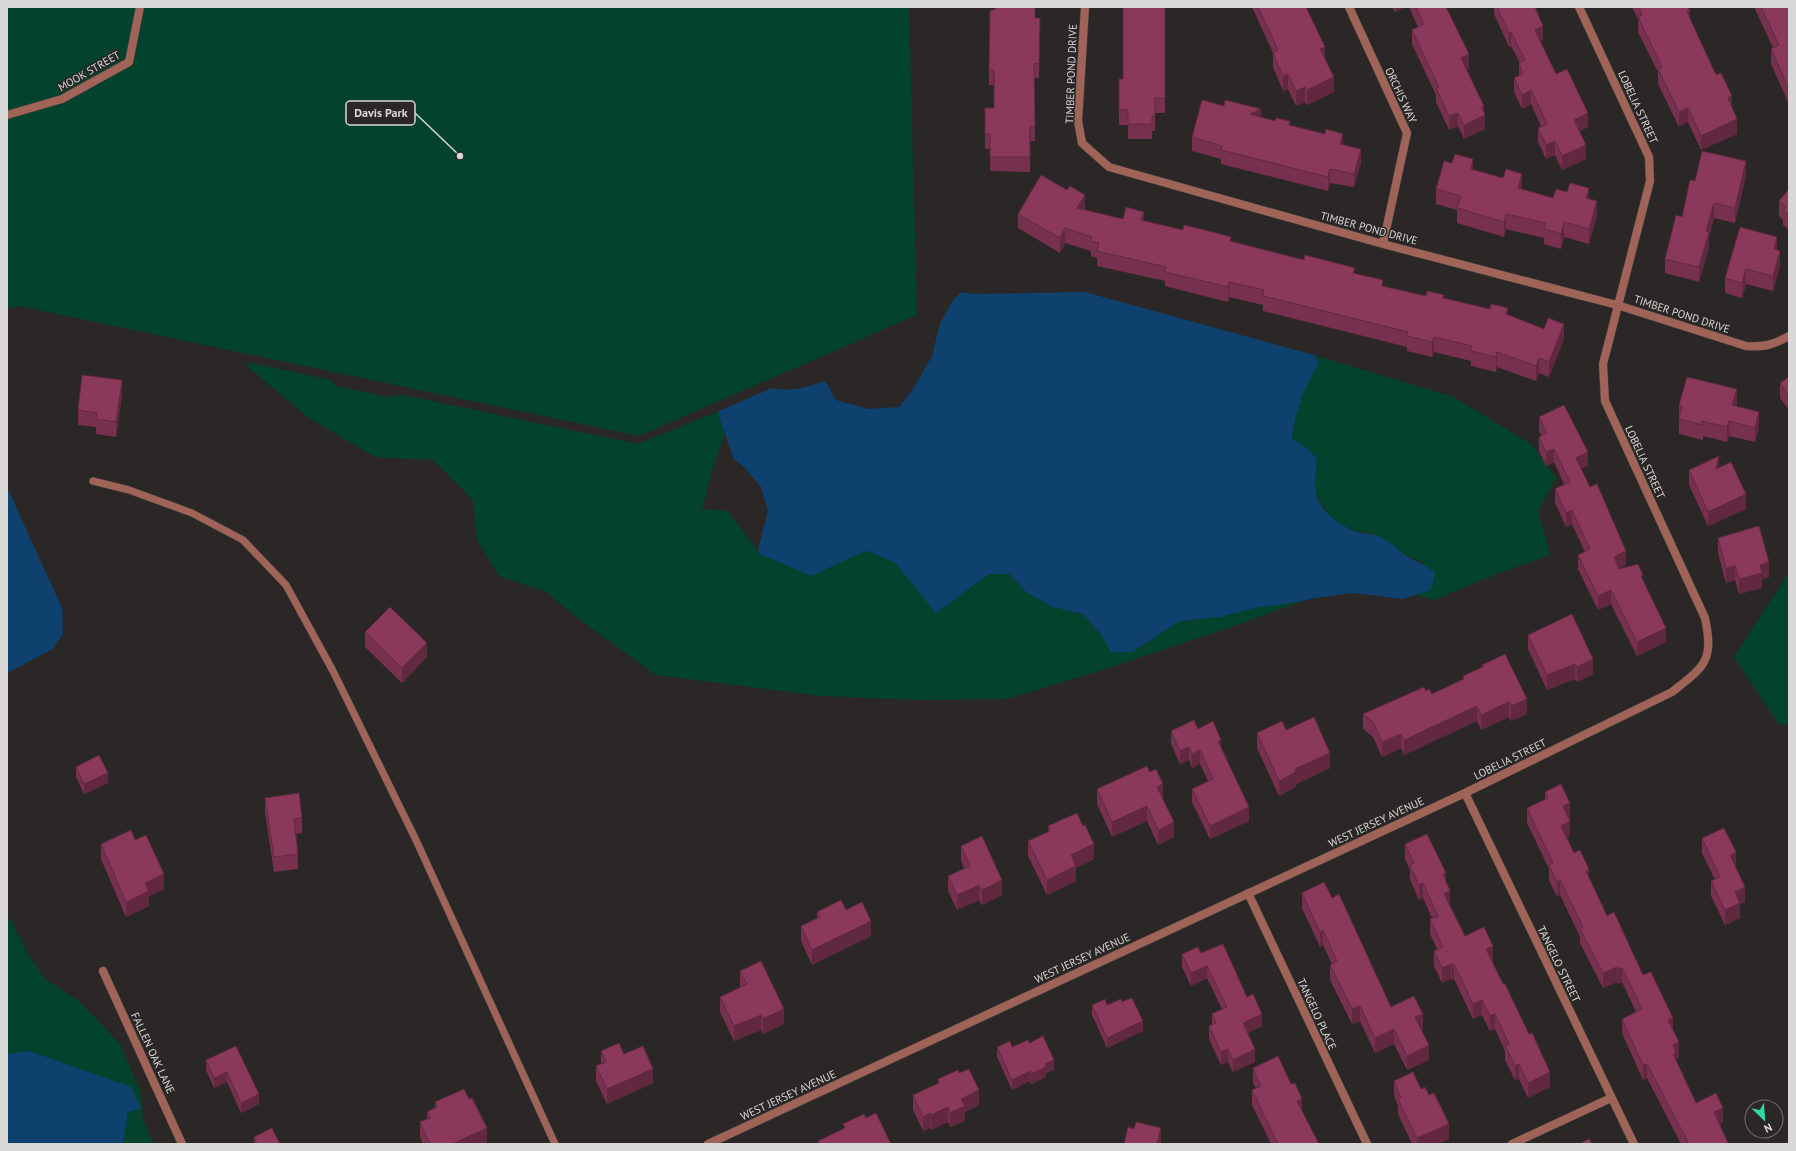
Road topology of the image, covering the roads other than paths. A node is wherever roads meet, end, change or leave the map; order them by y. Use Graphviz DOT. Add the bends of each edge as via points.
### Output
graph roads {
  1 [pos="140,7"];
  2 [pos="1085,7"];
  3 [pos="1349,7"];
  4 [pos="1579,7"];
  5 [pos="7,115"];
  6 [pos="1383,244"];
  7 [pos="1617,305"];
  8 [pos="1789,336"];
  9 [pos="93,481"];
  10 [pos="1465,793"];
  11 [pos="1248,893"];
  12 [pos="103,971"];
  13 [pos="1611,1098"];
  14 [pos="182,1144"];
  15 [pos="555,1144"];
  16 [pos="708,1144"];
  17 [pos="1367,1144"];
  18 [pos="1512,1144"];
  19 [pos="1634,1144"];
  1 -- 5 [label="street, MOOK STREET" via="129,62 62,99"];
  2 -- 6 [label="street, TIMBER POND DRIVE" via="1078,121 1082,143 1109,167"];
  3 -- 6 [label="street, ORCHIS WAY" via="1407,133"];
  4 -- 7 [label="street, LOBELIA STREET" via="1649,157 1650,181"];
  6 -- 7 [label="street, TIMBER POND DRIVE"];
  7 -- 8 [label="street, TIMBER POND DRIVE" via="1746,346 1762,347"];
  7 -- 10 [label="street, LOBELIA STREET" via="1603,364 1605,401 1705,618 1709,638 1708,656 1695,674 1672,692"];
  9 -- 15 [label="lane" via="129,490 192,513 236,536 243,540 286,585 333,671 412,833"];
  10 -- 11 [label="street, WEST JERSEY AVENUE"];
  10 -- 13 [label="street, TANGELO STREET"];
  11 -- 16 [label="street, WEST JERSEY AVENUE"];
  11 -- 17 [label="street, TANGELO PLACE"];
  12 -- 14 [label="street, FALLEN OAK LANE"];
  13 -- 18 [label="street"];
  13 -- 19 [label="street, TANGELO STREET"];
}
